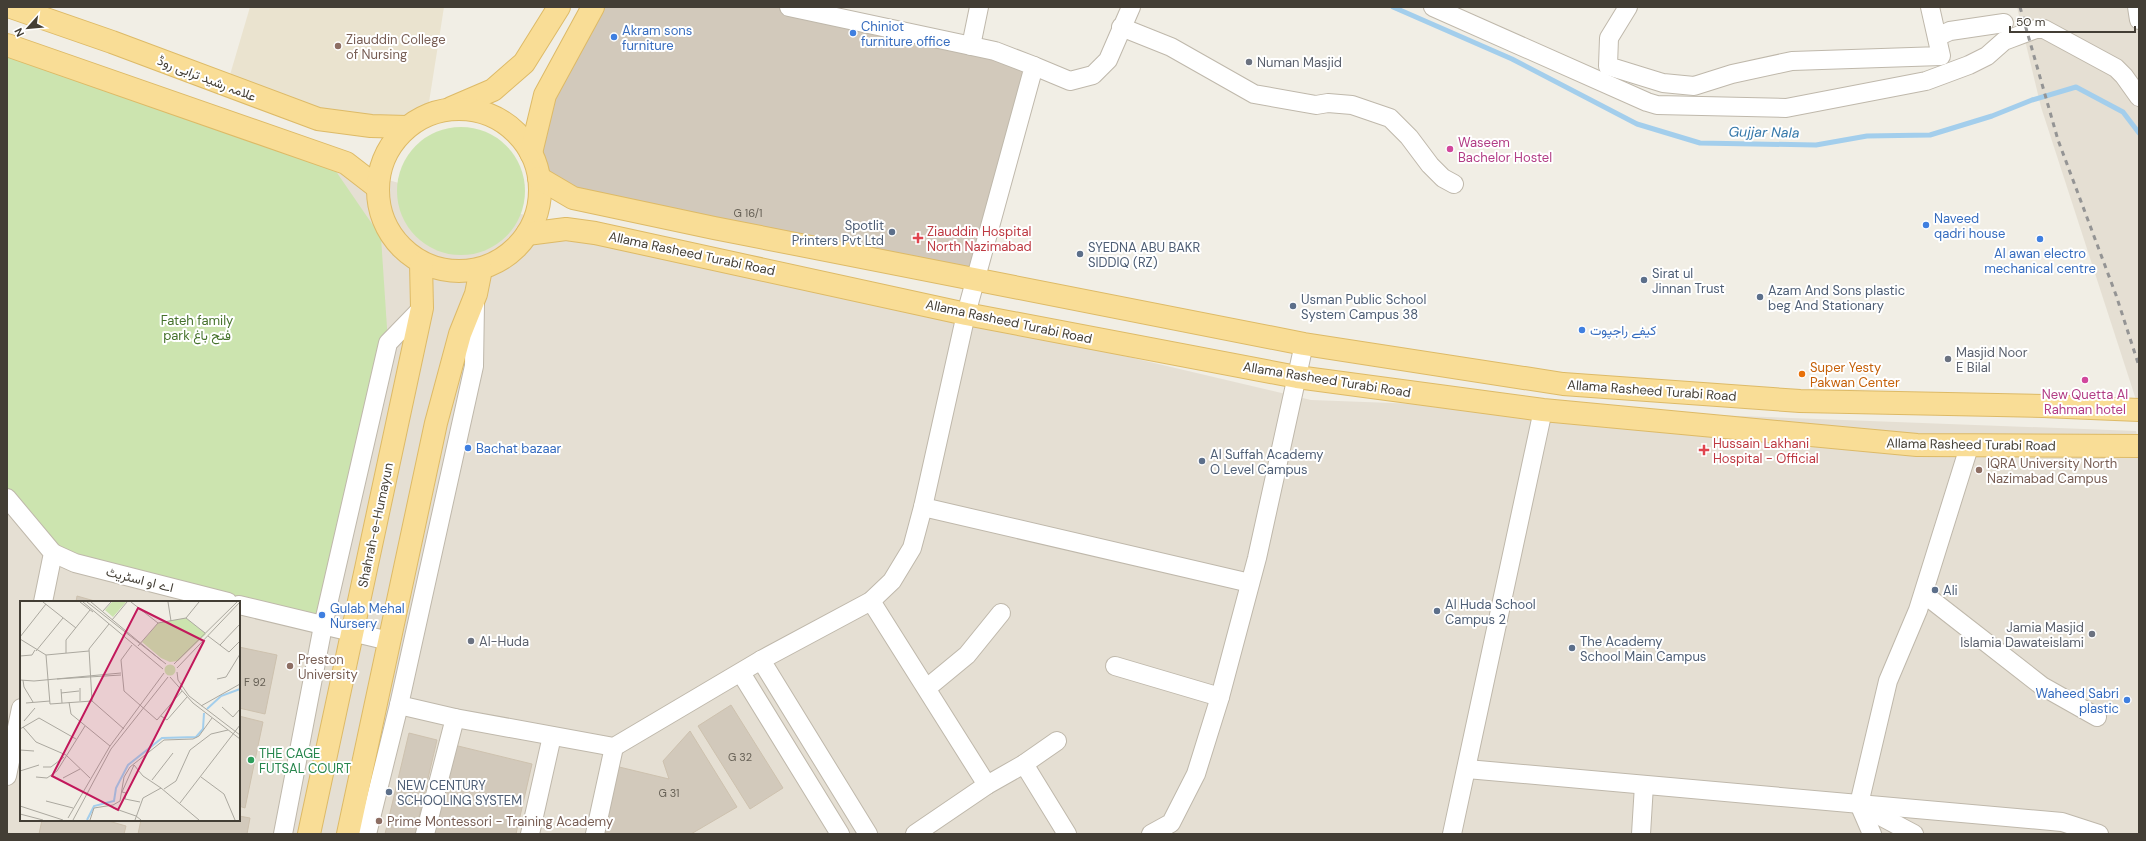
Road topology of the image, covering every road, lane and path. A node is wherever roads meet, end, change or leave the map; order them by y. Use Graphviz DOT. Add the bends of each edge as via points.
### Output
graph roads {
  1 [pos="12,7"];
  2 [pos="559,7"];
  3 [pos="593,7"];
  4 [pos="789,7"];
  5 [pos="979,7"];
  6 [pos="1131,7"];
  7 [pos="1433,7"];
  8 [pos="1628,7"];
  9 [pos="1930,7"];
  10 [pos="2137,7"];
  11 [pos="2139,20"];
  12 [pos="2004,23"];
  13 [pos="1121,28"];
  14 [pos="1937,37"];
  15 [pos="7,45"];
  16 [pos="971,46"];
  17 [pos="1034,66"];
  18 [pos="2139,97"];
  19 [pos="450,108"];
  20 [pos="407,127"];
  21 [pos="531,153"];
  22 [pos="539,178"];
  23 [pos="1454,184"];
  24 [pos="377,187"];
  25 [pos="527,234"];
  26 [pos="421,263"];
  27 [pos="481,269"];
  28 [pos="974,279"];
  29 [pos="476,294"];
  30 [pos="422,308"];
  31 [pos="966,314"];
  32 [pos="1304,344"];
  33 [pos="1475,370"];
  34 [pos="1297,377"];
  35 [pos="1612,387"];
  36 [pos="1471,400"];
  37 [pos="1543,410"];
  38 [pos="2139,410"];
  39 [pos="1609,416"];
  40 [pos="2139,446"];
  41 [pos="1970,447"];
  42 [pos="7,498"];
  43 [pos="923,507"];
  44 [pos="53,553"];
  45 [pos="1250,582"];
  46 [pos="1924,594"];
  47 [pos="43,601"];
  48 [pos="224,601"];
  49 [pos="870,601"];
  50 [pos="240,605"];
  51 [pos="1001,613"];
  52 [pos="323,626"];
  53 [pos="352,631"];
  54 [pos="390,641"];
  55 [pos="761,660"];
  56 [pos="1115,666"];
  57 [pos="741,673"];
  58 [pos="927,688"];
  59 [pos="1220,697"];
  60 [pos="399,705"];
  61 [pos="20,713"];
  62 [pos="2097,717"];
  63 [pos="455,718"];
  64 [pos="552,736"];
  65 [pos="1057,741"];
  66 [pos="614,747"];
  67 [pos="1024,764"];
  68 [pos="1466,769"];
  69 [pos="7,776"];
  70 [pos="987,785"];
  71 [pos="1644,785"];
  72 [pos="1859,804"];
  73 [pos="1174,829"];
  74 [pos="283,834"];
  75 [pos="309,834"];
  76 [pos="348,834"];
  77 [pos="367,834"];
  78 [pos="425,834"];
  79 [pos="530,834"];
  80 [pos="595,834"];
  81 [pos="840,834"];
  82 [pos="868,834"];
  83 [pos="915,834"];
  84 [pos="1067,834"];
  85 [pos="1151,834"];
  86 [pos="1452,834"];
  87 [pos="1641,834"];
  88 [pos="1872,834"];
  89 [pos="1914,834"];
  90 [pos="2099,834"];
  1 -- 20 [label="main road, علامہ رشید ترابی روڈ" via="318,119 371,126"];
  2 -- 19 [label="main road" via="524,63 493,90"];
  3 -- 21 [label="main road" via="545,95"];
  4 -- 16 [label="street"];
  5 -- 16 [label="street"];
  6 -- 13 [label="street"];
  7 -- 18 [label="street" via="1657,105 1786,108 1926,81 1969,66 2004,42 2036,29 2044,29 2116,68"];
  8 -- 14 [label="street" via="1609,38 1608,66 1663,83 1694,86 1732,74 1792,61 1941,56"];
  9 -- 14 [label="street"];
  10 -- 11 [label="street"];
  12 -- 14 [label="street" via="1950,31"];
  13 -- 17 [label="street" via="1108,60 1093,75 1070,81"];
  13 -- 23 [label="street" via="1170,47 1254,94 1316,105 1352,105 1390,118 1410,137 1430,165 1443,178"];
  15 -- 24 [label="main road" via="346,162"];
  16 -- 17 [label="street" via="995,51"];
  17 -- 28 [label="street"];
  19 -- 20 [label="main road" via="427,115"];
  19 -- 21 [label="main road" via="472,110 494,117 515,132"];
  20 -- 24 [label="main road" via="392,144 381,164"];
  21 -- 22 [label="main road"];
  22 -- 25 [label="main road" via="539,204"];
  22 -- 28 [label="main road, Allama Rasheed Turabi Road" via="573,198 706,227"];
  24 -- 26 [label="main road" via="380,210 388,231 402,249"];
  25 -- 27 [label="main road" via="520,245 502,260"];
  25 -- 31 [label="main road, Allama Rasheed Turabi Road" via="566,229 595,233"];
  26 -- 27 [label="main road" via="440,270 461,272"];
  26 -- 30 [label="main road, Shahrah-e-Humayun"];
  27 -- 29 [label="main road"];
  28 -- 31 [label="street"];
  28 -- 32 [label="main road, Allama Rasheed Turabi Road"];
  29 -- 54 [label="main road" via="460,334 436,422"];
  29 -- 60 [label="street" via="474,366"];
  30 -- 52 [label="street" via="388,343"];
  30 -- 53 [label="main road, Shahrah-e-Humayun"];
  31 -- 34 [label="main road, Allama Rasheed Turabi Road"];
  31 -- 43 [label="street"];
  32 -- 33 [label="main road, Allama Rasheed Turabi Road"];
  32 -- 34 [label="street"];
  33 -- 35 [label="main road, Allama Rasheed Turabi Road" via="1563,384"];
  33 -- 36 [label="main road"];
  34 -- 36 [label="main road, Allama Rasheed Turabi Road"];
  34 -- 45 [label="street"];
  35 -- 38 [label="main road, Allama Rasheed Turabi Road" via="1800,401"];
  35 -- 39 [label="main road"];
  36 -- 37 [label="main road, Allama Rasheed Turabi Road"];
  37 -- 39 [label="main road, Allama Rasheed Turabi Road"];
  37 -- 68 [label="street"];
  39 -- 41 [label="main road, Allama Rasheed Turabi Road" via="1917,445"];
  40 -- 41 [label="main road, Allama Rasheed Turabi Road"];
  41 -- 46 [label="street"];
  42 -- 44 [label="street"];
  43 -- 45 [label="street"];
  43 -- 49 [label="street" via="912,548 892,580"];
  44 -- 47 [label="street"];
  44 -- 48 [label="street, اے او اسٹریٹ" via="75,563"];
  45 -- 59 [label="street"];
  46 -- 62 [label="street" via="2042,686"];
  46 -- 72 [label="street" via="1888,680"];
  49 -- 55 [label="street"];
  49 -- 58 [label="street"];
  50 -- 52 [label="street"];
  51 -- 58 [label="street" via="967,655"];
  52 -- 53 [label="street"];
  52 -- 74 [label="street"];
  53 -- 54 [label="street"];
  53 -- 75 [label="main road, Shahrah-e-Humayun"];
  54 -- 76 [label="main road"];
  55 -- 57 [label="street"];
  55 -- 82 [label="street"];
  56 -- 59 [label="street"];
  57 -- 66 [label="street"];
  57 -- 81 [label="street"];
  58 -- 70 [label="street"];
  59 -- 73 [label="street" via="1196,774"];
  60 -- 63 [label="street"];
  60 -- 77 [label="street"];
  61 -- 69 [label="street"];
  63 -- 64 [label="street"];
  63 -- 78 [label="street"];
  64 -- 66 [label="street"];
  64 -- 79 [label="street"];
  65 -- 67 [label="street"];
  66 -- 80 [label="street"];
  67 -- 70 [label="street"];
  67 -- 84 [label="street"];
  68 -- 71 [label="street"];
  68 -- 86 [label="street"];
  70 -- 83 [label="street"];
  71 -- 72 [label="street"];
  71 -- 87 [label="street"];
  72 -- 88 [label="street"];
  72 -- 89 [label="street"];
  72 -- 90 [label="street" via="2062,822"];
  73 -- 85 [label="street"];
}
